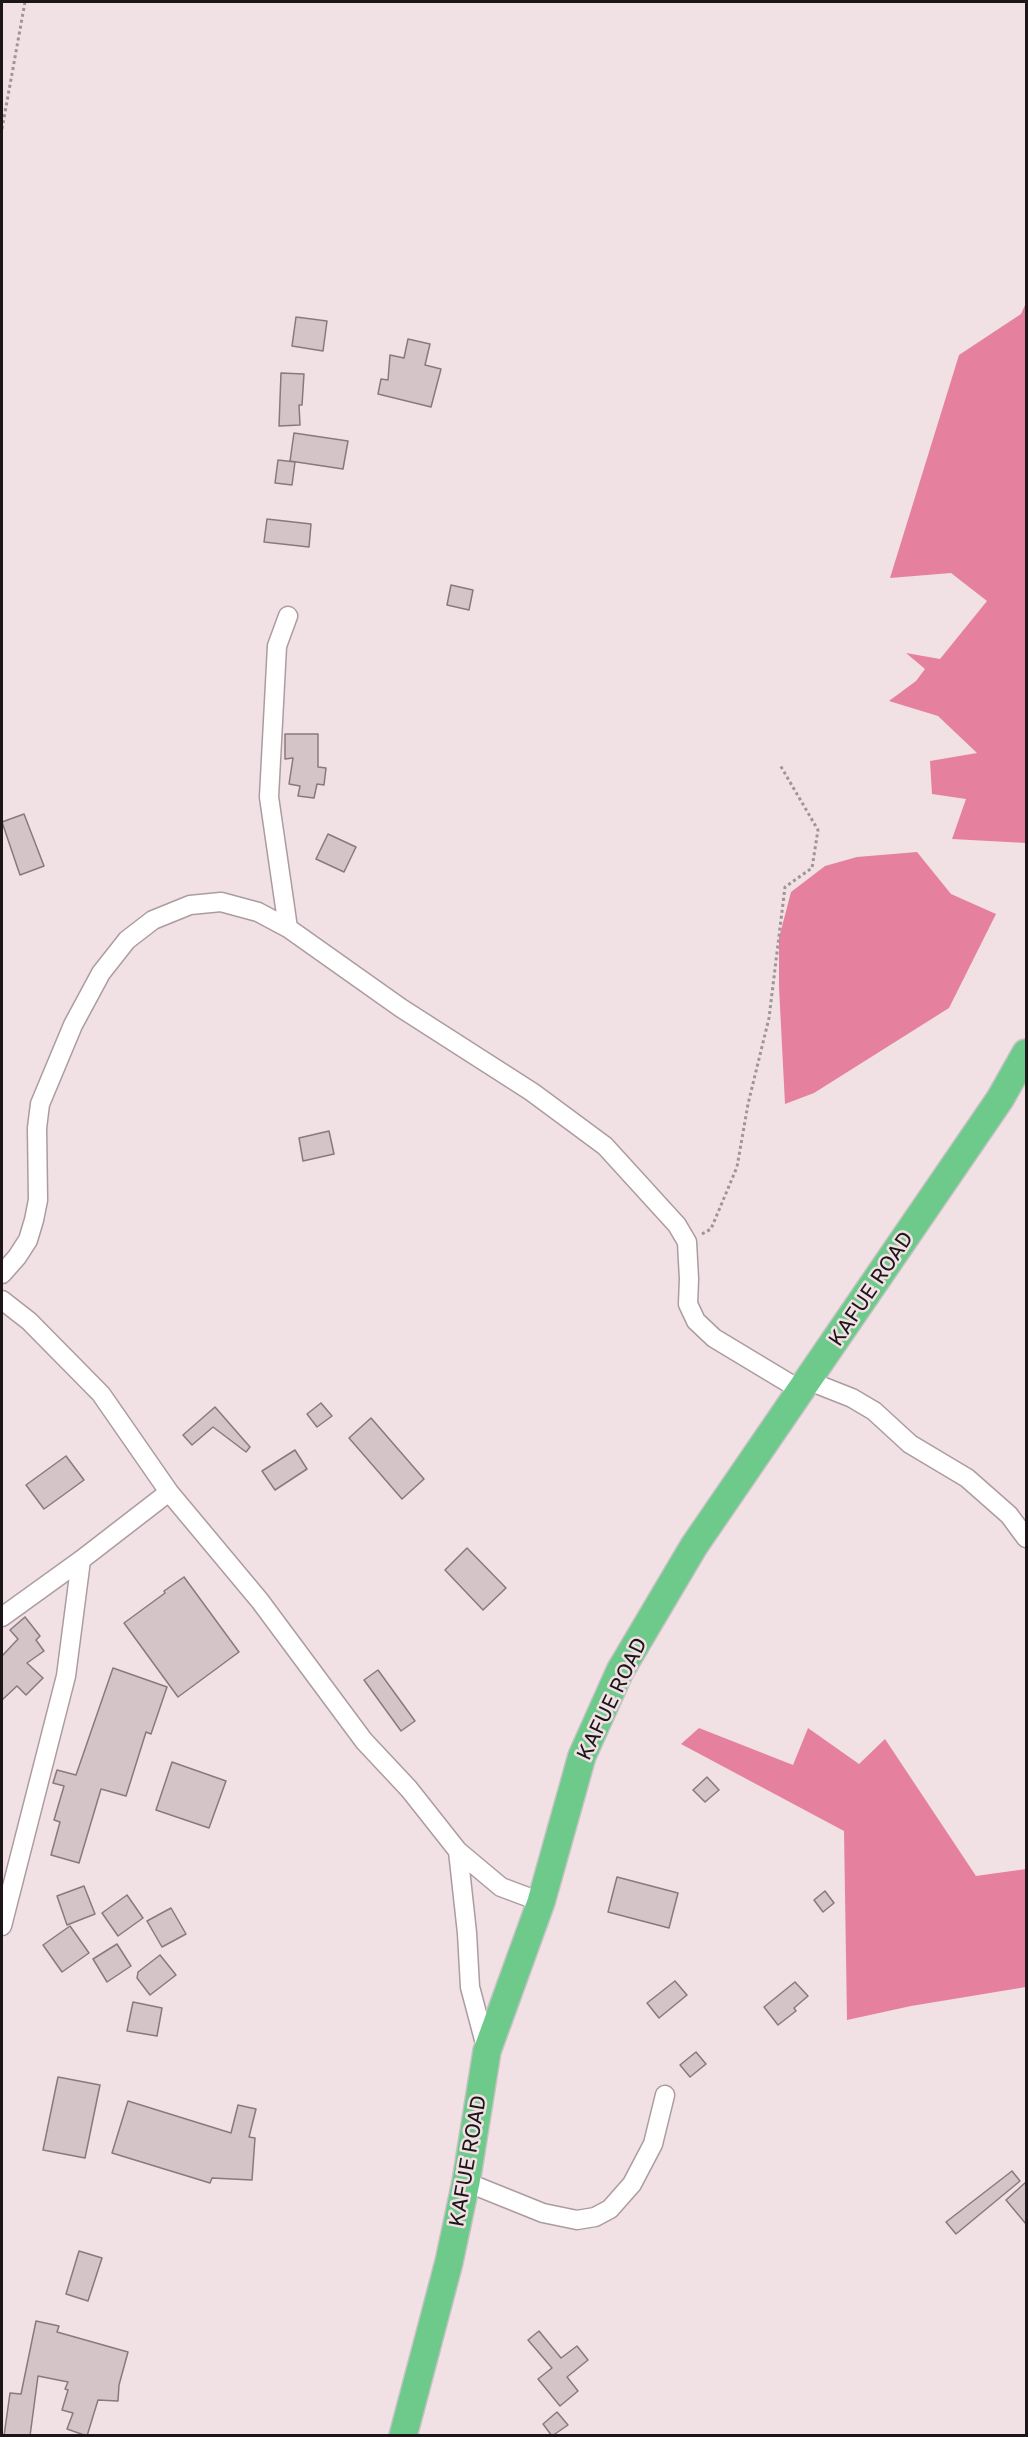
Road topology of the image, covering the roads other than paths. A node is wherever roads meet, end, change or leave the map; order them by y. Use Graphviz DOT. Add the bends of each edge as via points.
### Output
graph roads {
  1 [pos="288,616"];
  2 [pos="288,928"];
  3 [pos="1026,1053"];
  4 [pos="2,1274"];
  5 [pos="2,1300"];
  6 [pos="805,1386"];
  7 [pos="169,1492"];
  8 [pos="1026,1538"];
  9 [pos="81,1560"];
  10 [pos="2,1617"];
  11 [pos="458,1851"];
  12 [pos="541,1902"];
  13 [pos="2,1926"];
  14 [pos="487,2051"];
  15 [pos="665,2095"];
  16 [pos="466,2182"];
  17 [pos="403,2436"];
  1 -- 2 [label="street" via="277,646 269,797"];
  2 -- 4 [label="street" via="258,912 221,902 190,905 162,916 127,940 101,973 50,1076 37,1128 38,1200 34,1220 22,1248"];
  2 -- 6 [label="street" via="401,1008 532,1092 605,1146 677,1225 687,1242 688,1304 696,1322 714,1338"];
  3 -- 6 [label="highway, KAFUE ROAD" via="1000,1099"];
  5 -- 7 [label="street" via="29,1321 101,1394"];
  6 -- 8 [label="street" via="852,1398 874,1411 910,1444 967,1478 1009,1515"];
  6 -- 12 [label="highway, KAFUE ROAD" via="694,1546 620,1671 582,1756"];
  7 -- 9 [label="street"];
  7 -- 11 [label="street" via="260,1601 364,1741 409,1789"];
  9 -- 10 [label="street"];
  9 -- 13 [label="street" via="66,1676"];
  11 -- 12 [label="street" via="501,1887"];
  11 -- 14 [label="street" via="470,1987"];
  12 -- 14 [label="highway, KAFUE ROAD"];
  14 -- 16 [label="highway, KAFUE ROAD"];
  15 -- 16 [label="street" via="653,2144 632,2184 610,2210 595,2217 577,2220 543,2213"];
  16 -- 17 [label="highway, KAFUE ROAD"];
}
